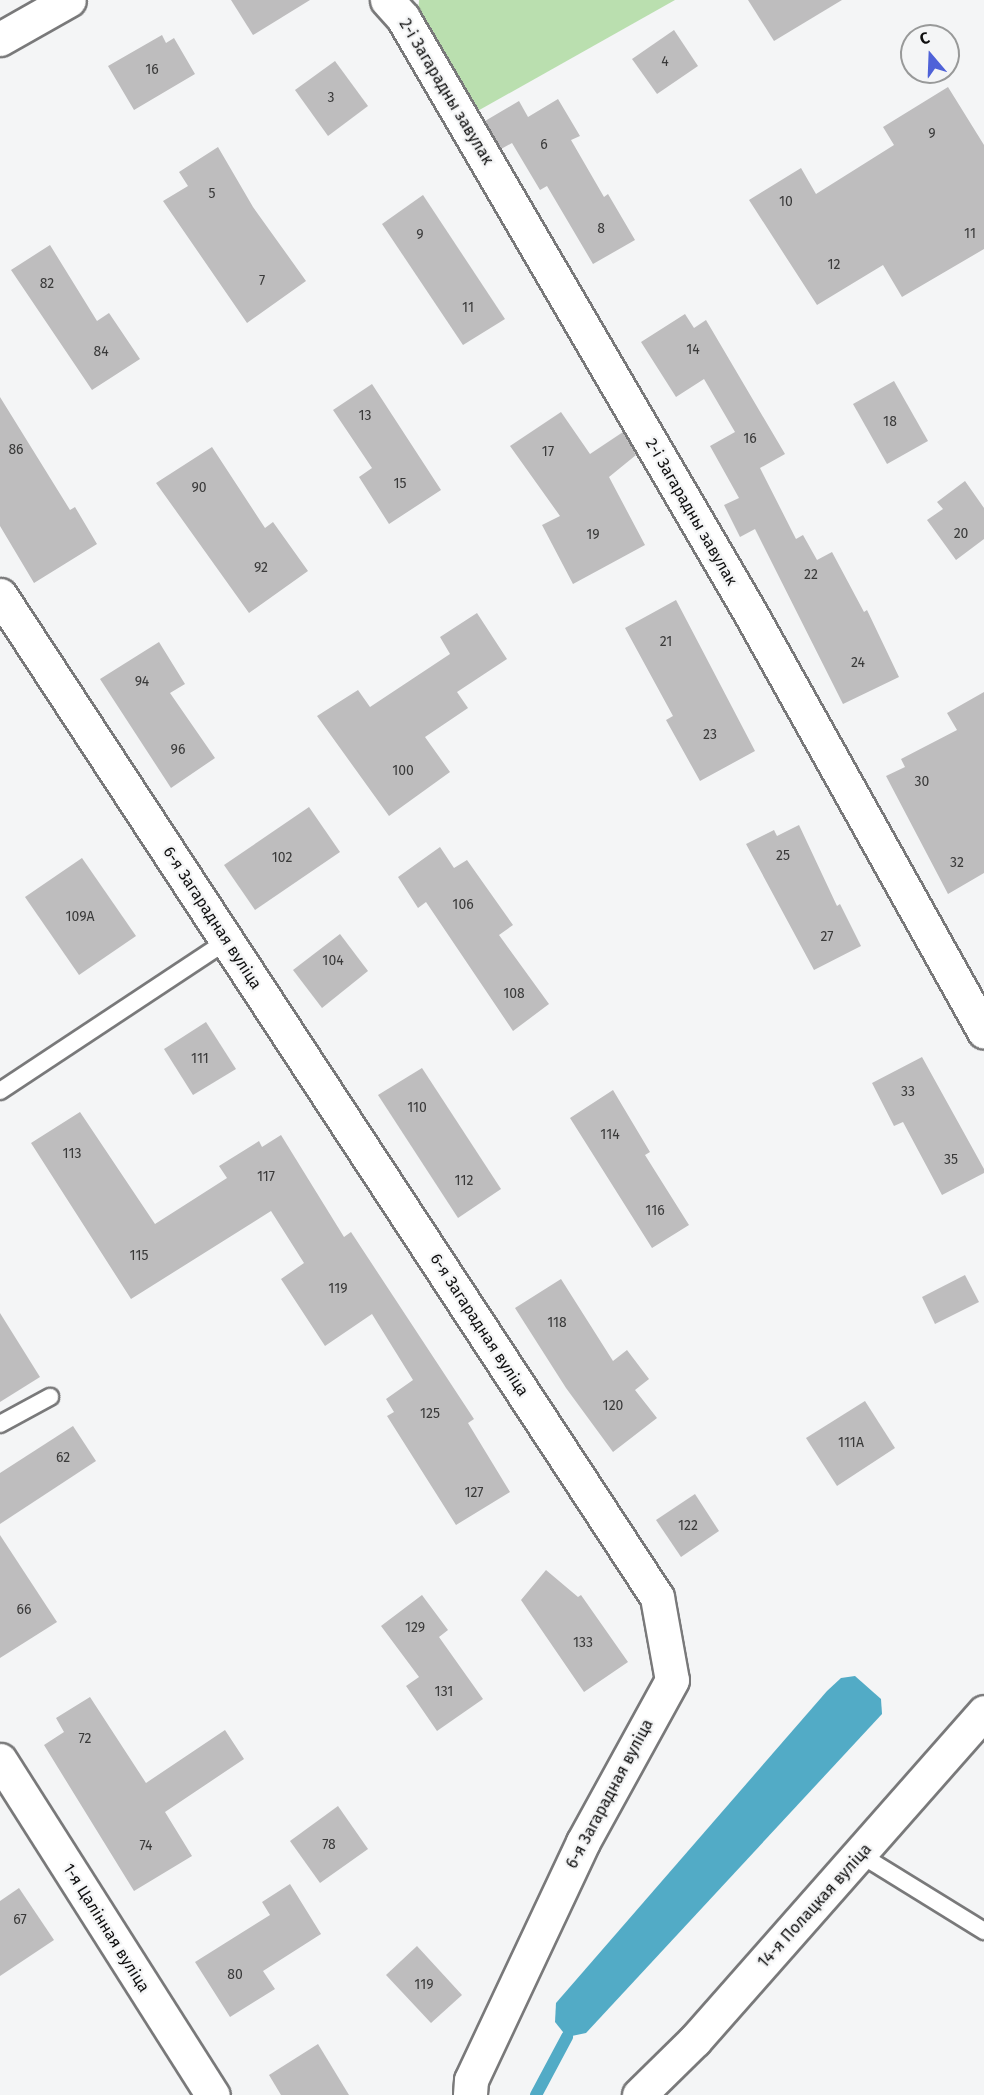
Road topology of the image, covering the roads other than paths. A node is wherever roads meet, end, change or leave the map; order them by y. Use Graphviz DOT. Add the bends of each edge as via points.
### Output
graph roads {
  1 [pos="387,0"];
  2 [pos="58,3"];
  3 [pos="0,39"];
  4 [pos="0,595"];
  5 [pos="227,941"];
  6 [pos="984,1032"];
  7 [pos="0,1091"];
  8 [pos="50,1397"];
  9 [pos="0,1424"];
  10 [pos="984,1712"];
  11 [pos="0,1760"];
  12 [pos="861,1855"];
  13 [pos="984,1930"];
  14 [pos="213,2095"];
  15 [pos="470,2095"];
  16 [pos="639,2095"];
  1 -- 6 [label="street, 2-і Загарадны завулак" via="403,18 719,559"];
  2 -- 3 [label="street"];
  4 -- 5 [label="street, 6-я Загарадная вуліца"];
  5 -- 7 [label="lane"];
  5 -- 15 [label="street, 6-я Загарадная вуліца" via="657,1597 672,1680 583,1842 471,2080"];
  8 -- 9 [label="lane"];
  10 -- 12 [label="street, 14-я Полацкая вуліца"];
  11 -- 14 [label="street, 1-я Цалінная вуліца"];
  12 -- 13 [label="lane"];
  12 -- 16 [label="street, 14-я Полацкая вуліца" via="695,2040"];
}
